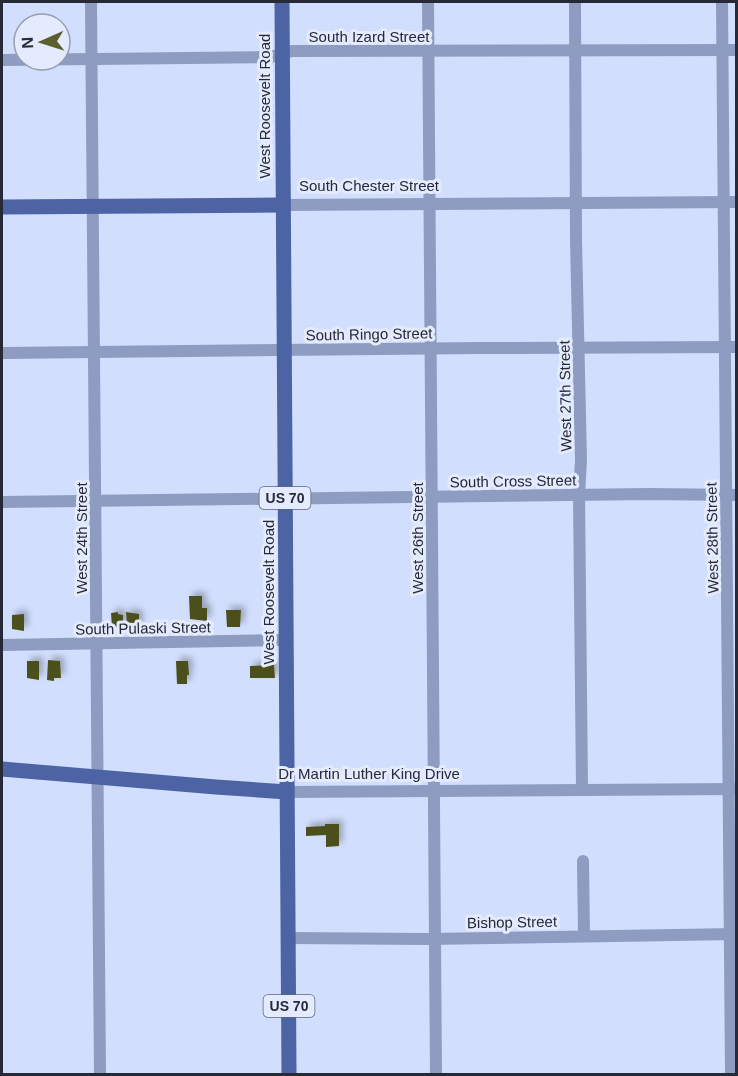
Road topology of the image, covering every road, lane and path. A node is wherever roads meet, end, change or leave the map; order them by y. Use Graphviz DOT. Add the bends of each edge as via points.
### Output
graph roads {
  1 [pos="91,2"];
  2 [pos="282,2"];
  3 [pos="428,2"];
  4 [pos="575,2"];
  5 [pos="722,2"];
  6 [pos="575,50"];
  7 [pos="722,50"];
  8 [pos="736,50"];
  9 [pos="428,52"];
  10 [pos="282,54"];
  11 [pos="2,60"];
  12 [pos="92,60"];
  13 [pos="723,202"];
  14 [pos="736,202"];
  15 [pos="429,203"];
  16 [pos="576,203"];
  17 [pos="282,205"];
  18 [pos="94,206"];
  19 [pos="2,207"];
  20 [pos="577,347"];
  21 [pos="731,347"];
  22 [pos="430,348"];
  23 [pos="284,351"];
  24 [pos="2,353"];
  25 [pos="94,353"];
  26 [pos="579,495"];
  27 [pos="731,495"];
  28 [pos="432,497"];
  29 [pos="285,499"];
  30 [pos="96,500"];
  31 [pos="2,502"];
  32 [pos="286,640"];
  33 [pos="2,645"];
  34 [pos="97,645"];
  35 [pos="2,769"];
  36 [pos="98,776"];
  37 [pos="582,789"];
  38 [pos="733,789"];
  39 [pos="287,792"];
  40 [pos="434,792"];
  41 [pos="583,861"];
  42 [pos="733,934"];
  43 [pos="584,936"];
  44 [pos="289,938"];
  45 [pos="435,939"];
  46 [pos="100,1074"];
  47 [pos="289,1074"];
  48 [pos="436,1074"];
  49 [pos="731,1074"];
  1 -- 12 [label="street, West 24th Street"];
  2 -- 10 [label="main road, West Roosevelt Road / US 70"];
  3 -- 9 [label="street, West 26th Street"];
  4 -- 6 [label="street, West 27th Street"];
  5 -- 7 [label="street, West 28th Street"];
  6 -- 7 [label="street, South Izard Street"];
  6 -- 9 [label="street, South Izard Street"];
  6 -- 16 [label="street, West 27th Street"];
  7 -- 8 [label="street, South Izard Street"];
  7 -- 13 [label="street, West 28th Street"];
  9 -- 10 [label="street, South Izard Street"];
  9 -- 15 [label="street, West 26th Street"];
  10 -- 12 [label="street, South Izard Street"];
  10 -- 17 [label="main road, West Roosevelt Road / US 70"];
  11 -- 12 [label="street, South Izard Street"];
  12 -- 18 [label="street, West 24th Street"];
  13 -- 14 [label="street, South Chester Street"];
  13 -- 16 [label="street, South Chester Street"];
  13 -- 21 [label="street, West 28th Street"];
  15 -- 16 [label="street, South Chester Street"];
  15 -- 17 [label="street, South Chester Street"];
  15 -- 22 [label="street, West 26th Street"];
  16 -- 20 [label="street, West 27th Street"];
  17 -- 18 [label="main road, South Chester Street"];
  17 -- 23 [label="main road, West Roosevelt Road / US 70"];
  18 -- 19 [label="main road, South Chester Street"];
  18 -- 25 [label="street, West 24th Street"];
  20 -- 21 [label="street, South Ringo Street"];
  20 -- 22 [label="street, South Ringo Street"];
  20 -- 26 [label="street, West 27th Street"];
  21 -- 27 [label="street, West 28th Street"];
  22 -- 23 [label="street, South Ringo Street"];
  22 -- 28 [label="street, West 26th Street"];
  23 -- 25 [label="street, South Ringo Street"];
  23 -- 29 [label="main road, West Roosevelt Road / US 70"];
  24 -- 25 [label="street, South Ringo Street"];
  25 -- 30 [label="street, West 24th Street"];
  26 -- 27 [label="street, South Cross Street"];
  26 -- 28 [label="street, South Cross Street"];
  26 -- 37 [label="street, West 27th Street"];
  27 -- 38 [label="street, West 28th Street"];
  28 -- 29 [label="street, South Cross Street"];
  28 -- 40 [label="street, West 26th Street"];
  29 -- 30 [label="street, South Cross Street"];
  29 -- 32 [label="main road, West Roosevelt Road / US 70"];
  30 -- 31 [label="street, South Cross Street"];
  30 -- 34 [label="street, West 24th Street"];
  32 -- 34 [label="street, South Pulaski Street"];
  32 -- 39 [label="main road, West Roosevelt Road / US 70"];
  33 -- 34 [label="street, South Pulaski Street"];
  34 -- 36 [label="street, West 24th Street"];
  35 -- 36 [label="main road, Dr Martin Luther King Drive"];
  36 -- 39 [label="main road, Dr Martin Luther King Drive"];
  36 -- 46 [label="street, West 24th Street"];
  37 -- 38 [label="street, Dr Martin Luther King Drive"];
  37 -- 40 [label="street, Dr Martin Luther King Drive"];
  38 -- 42 [label="street, West 28th Street"];
  39 -- 40 [label="street, Dr Martin Luther King Drive"];
  39 -- 44 [label="main road, West Roosevelt Road / US 70"];
  40 -- 45 [label="street, West 26th Street"];
  41 -- 43 [label="street"];
  42 -- 43 [label="street, Bishop Street"];
  42 -- 49 [label="street, West 28th Street"];
  43 -- 45 [label="street, Bishop Street"];
  44 -- 45 [label="street, Bishop Street"];
  44 -- 47 [label="main road, West Roosevelt Road / US 70"];
  45 -- 48 [label="street, West 26th Street"];
}
